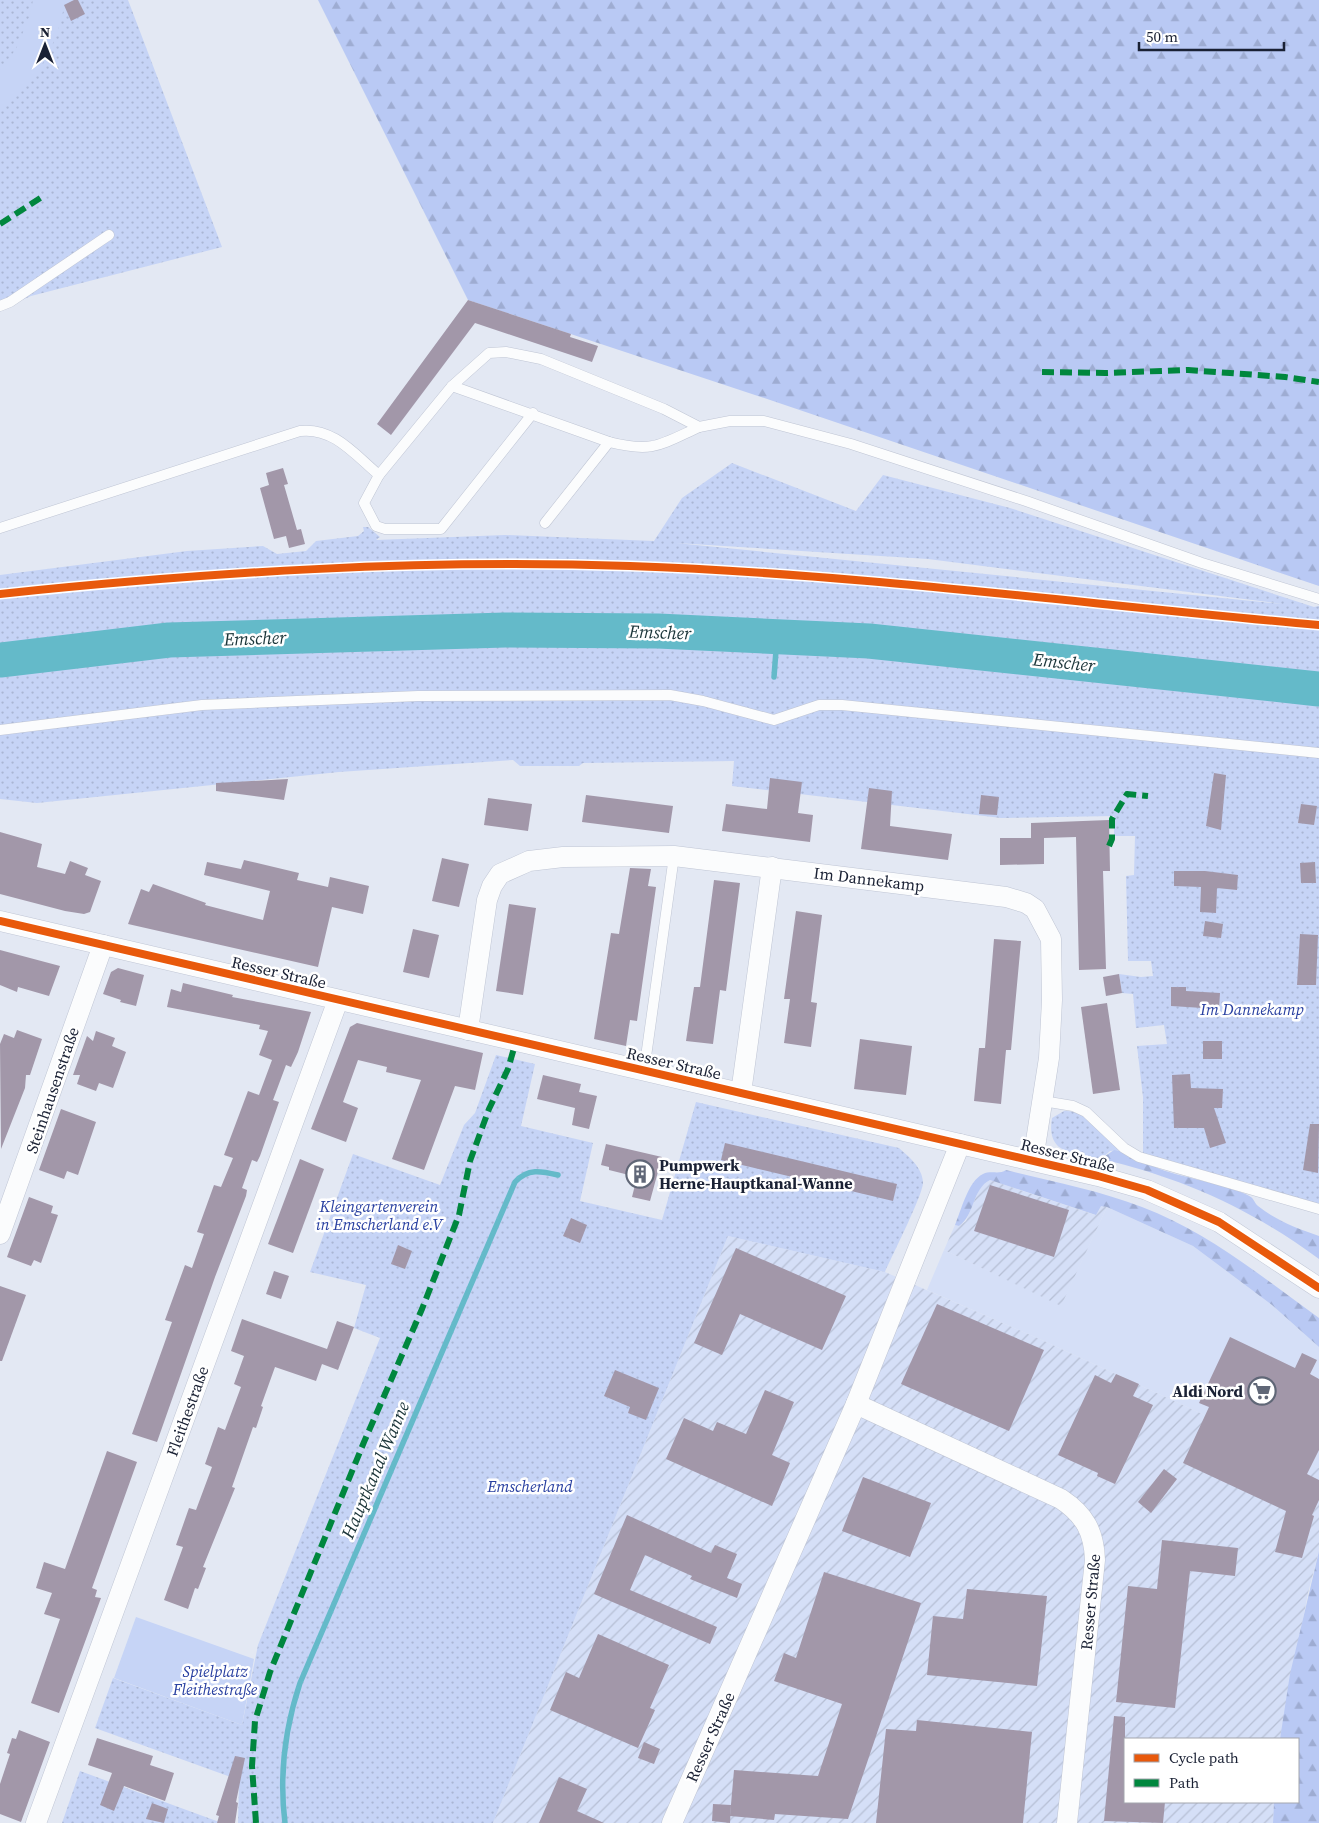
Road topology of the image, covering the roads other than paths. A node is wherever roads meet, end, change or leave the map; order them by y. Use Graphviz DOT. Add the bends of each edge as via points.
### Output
graph roads {
  1 [pos="109,235"];
  2 [pos="0,306"];
  3 [pos="452,386"];
  4 [pos="533,413"];
  5 [pos="698,427"];
  6 [pos="609,442"];
  7 [pos="379,475"];
  8 [pos="545,523"];
  9 [pos="0,528"];
  10 [pos="1319,599"];
  11 [pos="0,730"];
  12 [pos="1319,753"];
  13 [pos="674,856"];
  14 [pos="772,867"];
  15 [pos="0,921"];
  16 [pos="103,946"];
  17 [pos="338,1000"];
  18 [pos="468,1030"];
  19 [pos="644,1071"];
  20 [pos="741,1093"];
  21 [pos="1043,1101"];
  22 [pos="960,1144"];
  23 [pos="1033,1160"];
  24 [pos="1319,1209"];
  25 [pos="0,1234"];
  26 [pos="1319,1288"];
  27 [pos="856,1404"];
  28 [pos="36,1823"];
  29 [pos="672,1823"];
  30 [pos="1067,1823"];
  1 -- 2 [label="lane"];
  3 -- 4 [label="lane"];
  3 -- 5 [label="lane" via="489,353 506,352 541,359 664,409"];
  3 -- 7 [label="lane"];
  4 -- 6 [label="lane"];
  4 -- 7 [label="lane" via="441,529 385,529 376,526 364,503"];
  5 -- 6 [label="lane" via="653,448 633,448"];
  5 -- 10 [label="lane" via="730,421 764,421 851,444 1202,563"];
  6 -- 8 [label="lane"];
  7 -- 9 [label="lane" via="333,436 321,430 306,430 288,433"];
  11 -- 12 [label="lane" via="202,705 418,696 670,695 774,720 819,705 842,705"];
  13 -- 14 [label="street, Im Dannekamp"];
  13 -- 18 [label="street, Im Dannekamp" via="563,857 529,861 500,874 487,900"];
  13 -- 19 [label="lane"];
  14 -- 20 [label="street"];
  14 -- 21 [label="street, Im Dannekamp" via="1006,897 1035,909 1051,939 1052,1000"];
  15 -- 16 [label="street, Resser Straße"];
  16 -- 17 [label="street, Resser Straße"];
  16 -- 25 [label="street, Steinhausenstraße"];
  17 -- 18 [label="street, Resser Straße"];
  17 -- 28 [label="street, Fleithestraße"];
  18 -- 19 [label="street, Resser Straße"];
  19 -- 20 [label="street, Resser Straße"];
  20 -- 22 [label="street, Resser Straße"];
  21 -- 23 [label="street, Im Dannekamp"];
  21 -- 24 [label="lane" via="1073,1106 1086,1112 1124,1148 1140,1157"];
  22 -- 23 [label="street, Resser Straße"];
  22 -- 27 [label="street, Resser Straße"];
  23 -- 26 [label="street, Resser Straße" via="1147,1190 1194,1209 1252,1242"];
  27 -- 29 [label="street, Resser Straße"];
  27 -- 30 [label="street, Resser Straße" via="1061,1499 1088,1524 1094,1541 1095,1560"];
}
